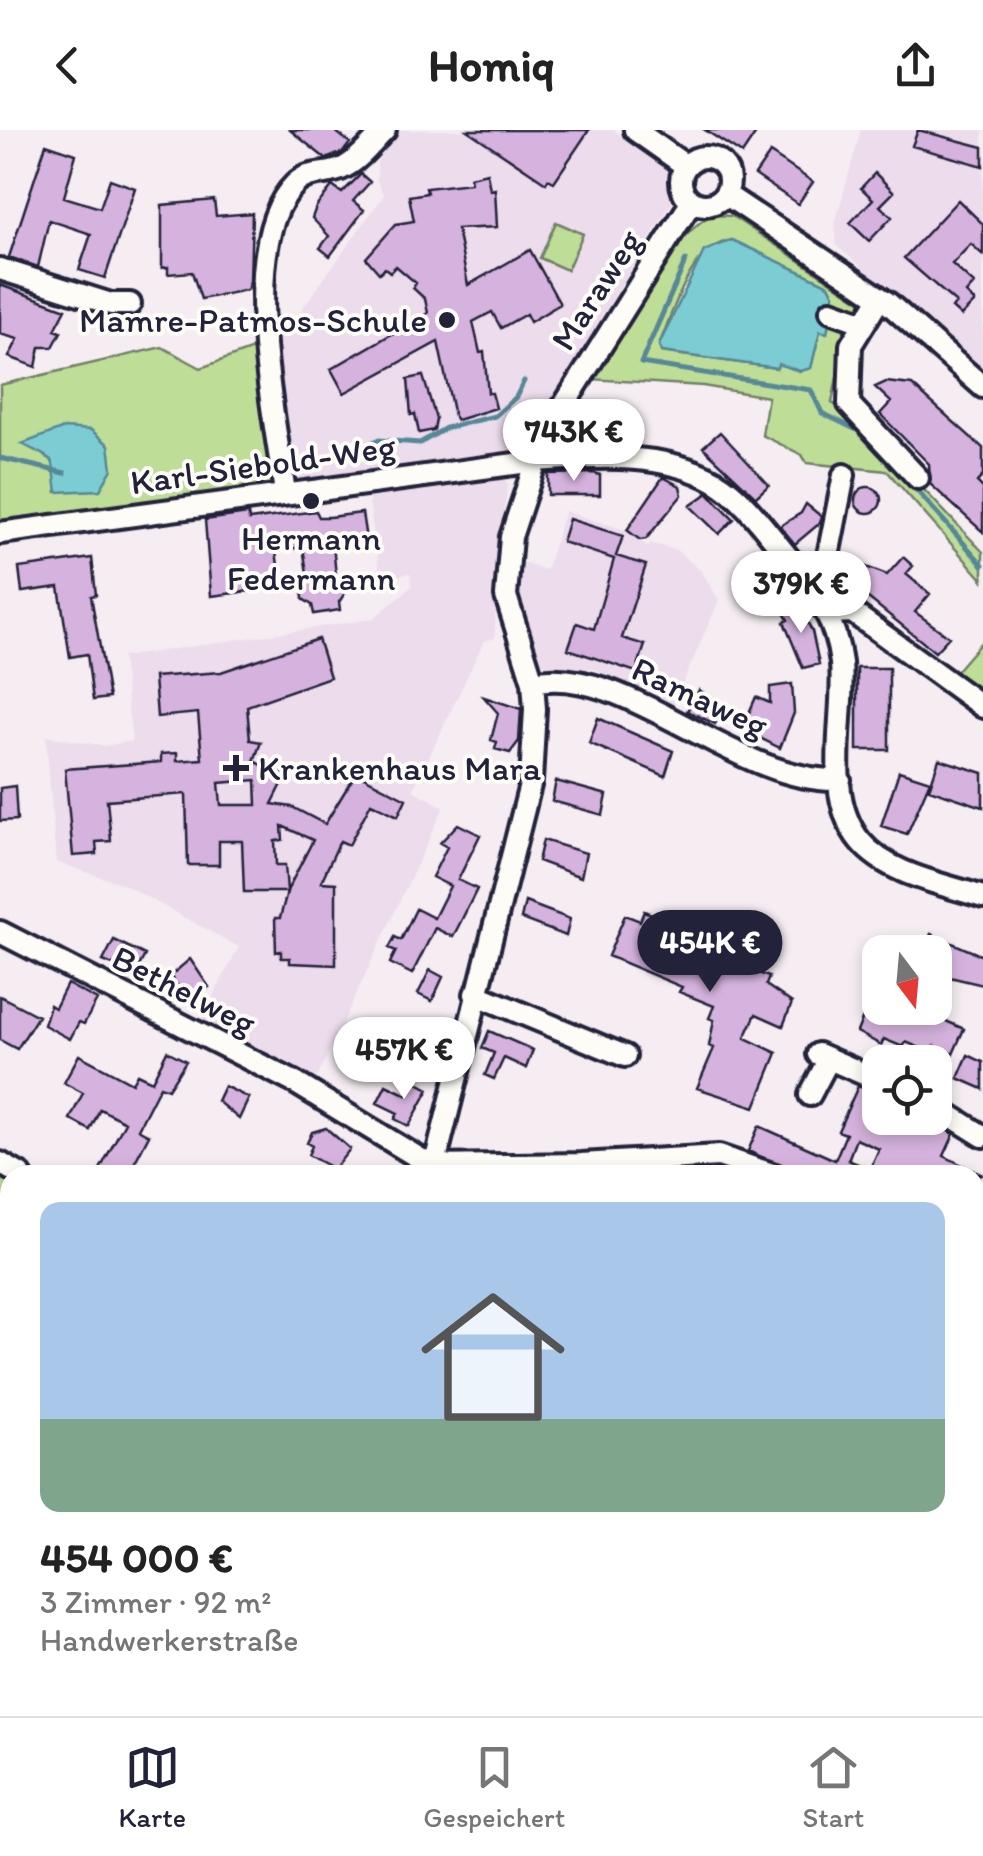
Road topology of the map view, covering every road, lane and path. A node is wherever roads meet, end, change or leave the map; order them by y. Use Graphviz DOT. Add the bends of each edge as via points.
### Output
graph roads {
  1 [pos="384,130"];
  2 [pos="635,130"];
  3 [pos="686,166"];
  4 [pos="725,194"];
  5 [pos="692,201"];
  6 [pos="0,268"];
  7 [pos="880,298"];
  8 [pos="130,304"];
  9 [pos="831,311"];
  10 [pos="862,322"];
  11 [pos="983,387"];
  12 [pos="536,461"];
  13 [pos="844,475"];
  14 [pos="918,478"];
  15 [pos="285,493"];
  16 [pos="0,533"];
  17 [pos="812,588"];
  18 [pos="828,613"];
  19 [pos="533,682"];
  20 [pos="983,707"];
  21 [pos="840,780"];
  22 [pos="983,897"];
  23 [pos="0,932"];
  24 [pos="475,994"];
  25 [pos="625,1056"];
  26 [pos="862,1073"];
  27 [pos="810,1095"];
  28 [pos="952,1117"];
  29 [pos="983,1136"];
  30 [pos="424,1165"];
  31 [pos="433,1165"];
  32 [pos="662,1165"];
  33 [pos="751,1165"];
  1 -- 15 [label="street" via="342,170 294,185 271,233 262,300"];
  2 -- 3 [label="street"];
  3 -- 4 [label="street" via="700,157 716,159 729,178"];
  3 -- 5 [label="street" via="681,183"];
  4 -- 5 [label="street" via="712,204"];
  4 -- 7 [label="street"];
  5 -- 12 [label="street, Maraweg" via="580,376"];
  6 -- 8 [label="street" via="111,304"];
  7 -- 10 [label="street"];
  7 -- 11 [label="street"];
  9 -- 10 [label="street"];
  10 -- 14 [label="street" via="849,356 850,404"];
  12 -- 15 [label="street, Karl-Siebold-Weg"];
  12 -- 17 [label="street, Karl-Siebold-Weg" via="649,461 712,480 743,506"];
  12 -- 19 [label="street, Maraweg" via="511,537 505,585"];
  13 -- 17 [label="street" via="825,572"];
  15 -- 16 [label="street, Karl-Siebold-Weg"];
  17 -- 18 [label="street, Karl-Siebold-Weg"];
  18 -- 20 [label="street" via="852,612"];
  18 -- 21 [label="street, Karl-Siebold-Weg" via="841,666"];
  19 -- 21 [label="street, Ramaweg" via="555,676 586,680 745,756 801,776"];
  19 -- 24 [label="street, Maraweg" via="531,781"];
  21 -- 22 [label="street, Karl-Siebold-Weg" via="852,830 871,851 908,872"];
  23 -- 30 [label="street, Bethelweg" via="294,1082"];
  24 -- 25 [label="street"];
  24 -- 31 [label="street, Maraweg"];
  26 -- 27 [label="street" via="823,1056"];
  28 -- 29 [label="street"];
  32 -- 33 [label="street" via="732,1157"];
}
